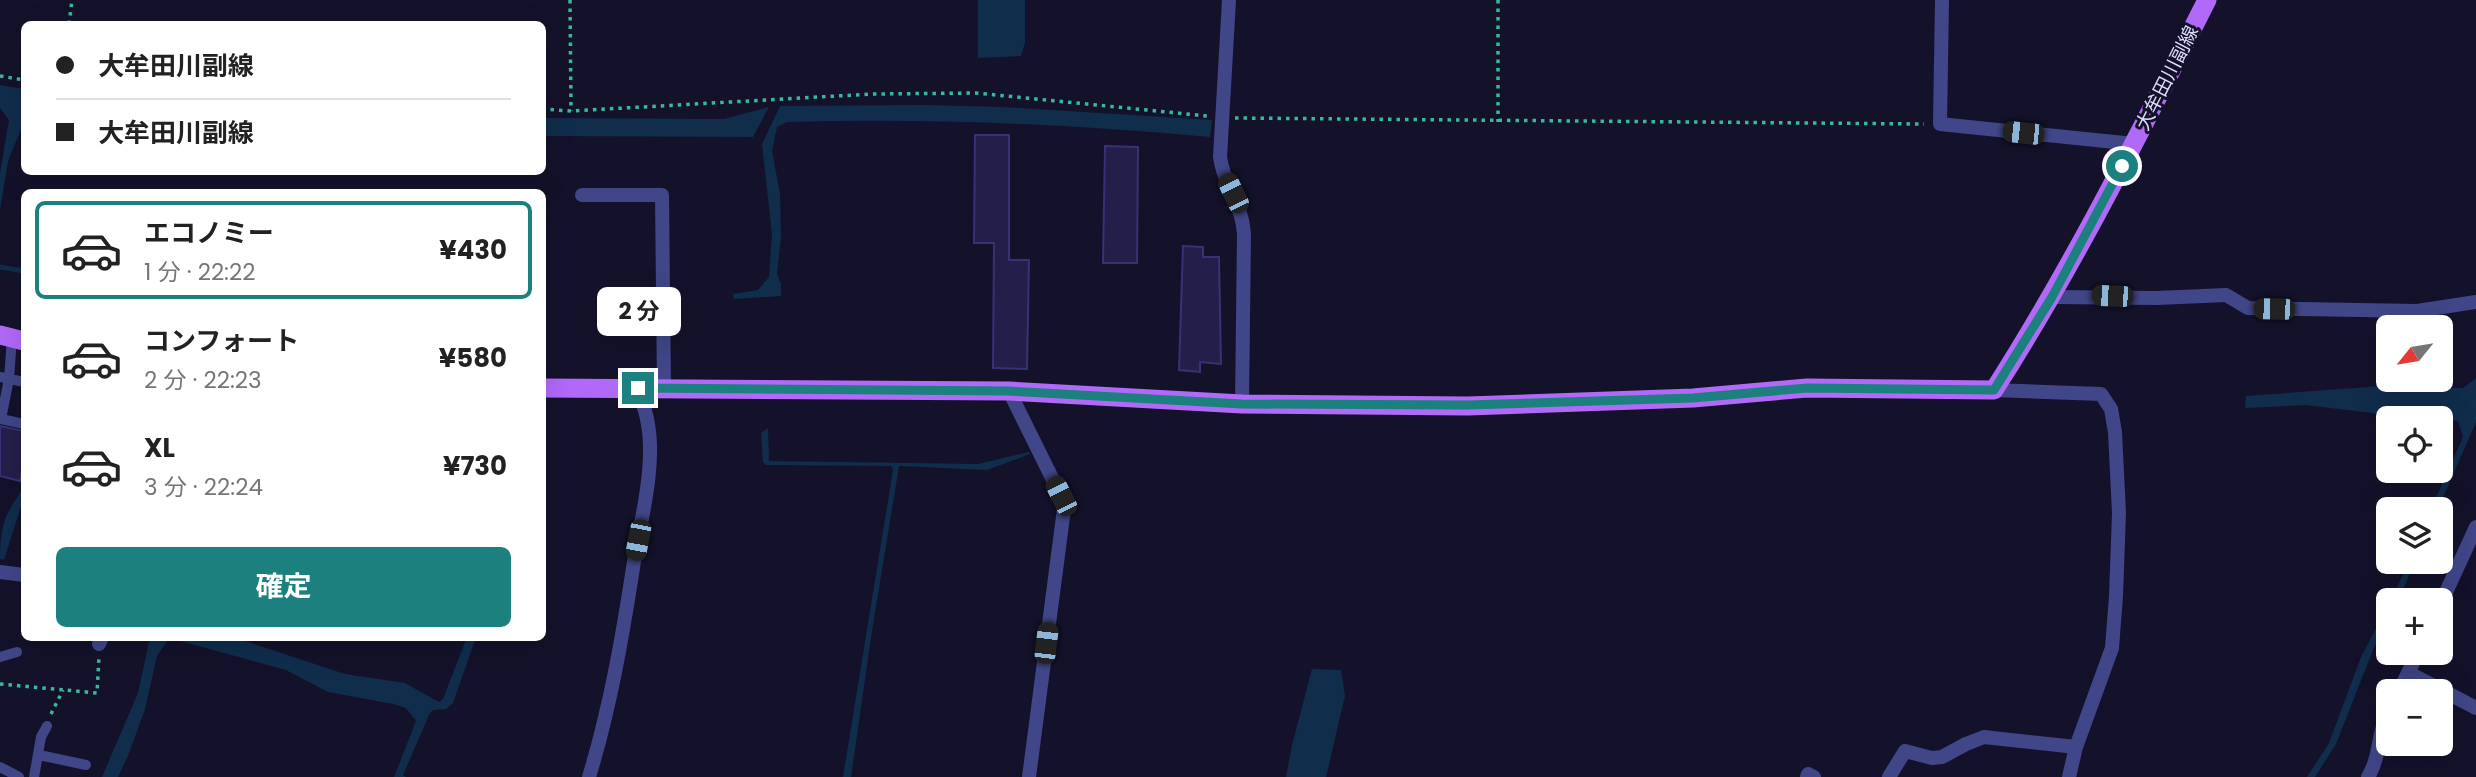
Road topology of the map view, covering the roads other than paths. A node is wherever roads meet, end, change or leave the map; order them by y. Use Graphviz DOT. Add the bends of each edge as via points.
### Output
graph roads {
  1 [pos="1229,0"];
  2 [pos="1942,0"];
  3 [pos="2207,0"];
  4 [pos="2134,144"];
  5 [pos="582,195"];
  6 [pos="2052,297"];
  7 [pos="2476,302"];
  8 [pos="12,338"];
  9 [pos="5,378"];
  10 [pos="546,388"];
  11 [pos="638,388"];
  12 [pos="664,389"];
  13 [pos="1994,390"];
  14 [pos="1009,391"];
  15 [pos="1242,404"];
  16 [pos="2,405"];
  17 [pos="21,423"];
  18 [pos="2476,527"];
  19 [pos="2448,588"];
  20 [pos="17,652"];
  21 [pos="0,657"];
  22 [pos="2413,665"];
  23 [pos="2409,673"];
  24 [pos="2406,679"];
  25 [pos="2476,708"];
  26 [pos="47,726"];
  27 [pos="2076,747"];
  28 [pos="39,755"];
  29 [pos="2377,756"];
  30 [pos="86,765"];
  31 [pos="0,767"];
  32 [pos="19,777"];
  33 [pos="34,777"];
  34 [pos="589,777"];
  35 [pos="1029,777"];
  36 [pos="1807,777"];
  37 [pos="1814,777"];
  38 [pos="1889,777"];
  39 [pos="2069,777"];
  40 [pos="2368,777"];
  1 -- 15 [label="street" via="1220,157 1222,172 1243,214"];
  2 -- 4 [label="street" via="1940,124"];
  3 -- 4 [label="main road, 大牟田川副線"];
  4 -- 6 [label="main road, 大牟田川副線"];
  5 -- 12 [label="street" via="662,195"];
  6 -- 7 [label="street" via="2226,295 2248,308 2417,311"];
  6 -- 13 [label="main road, 大牟田川副線"];
  8 -- 9 [label="lane"];
  9 -- 16 [label="lane"];
  10 -- 11 [label="main road"];
  11 -- 12 [label="main road"];
  11 -- 34 [label="street" via="648,422 645,503 621,647"];
  12 -- 14 [label="main road"];
  13 -- 15 [label="main road" via="1807,388 1693,398 1468,405"];
  13 -- 27 [label="street" via="2101,394 2111,409 2119,513 2112,648"];
  14 -- 15 [label="main road"];
  14 -- 35 [label="street" via="1061,496 1063,509"];
  16 -- 17 [label="lane" via="1,419"];
  18 -- 19 [label="street"];
  20 -- 21 [label="lane"];
  22 -- 23 [label="street"];
  23 -- 24 [label="street"];
  23 -- 25 [label="street"];
  26 -- 28 [label="lane"];
  27 -- 38 [label="street" via="1984,737 1942,757 1905,751"];
  27 -- 39 [label="street"];
  28 -- 30 [label="lane"];
  28 -- 33 [label="lane"];
  29 -- 40 [label="street"];
  31 -- 32 [label="lane"];
  36 -- 37 [label="street"];
}
